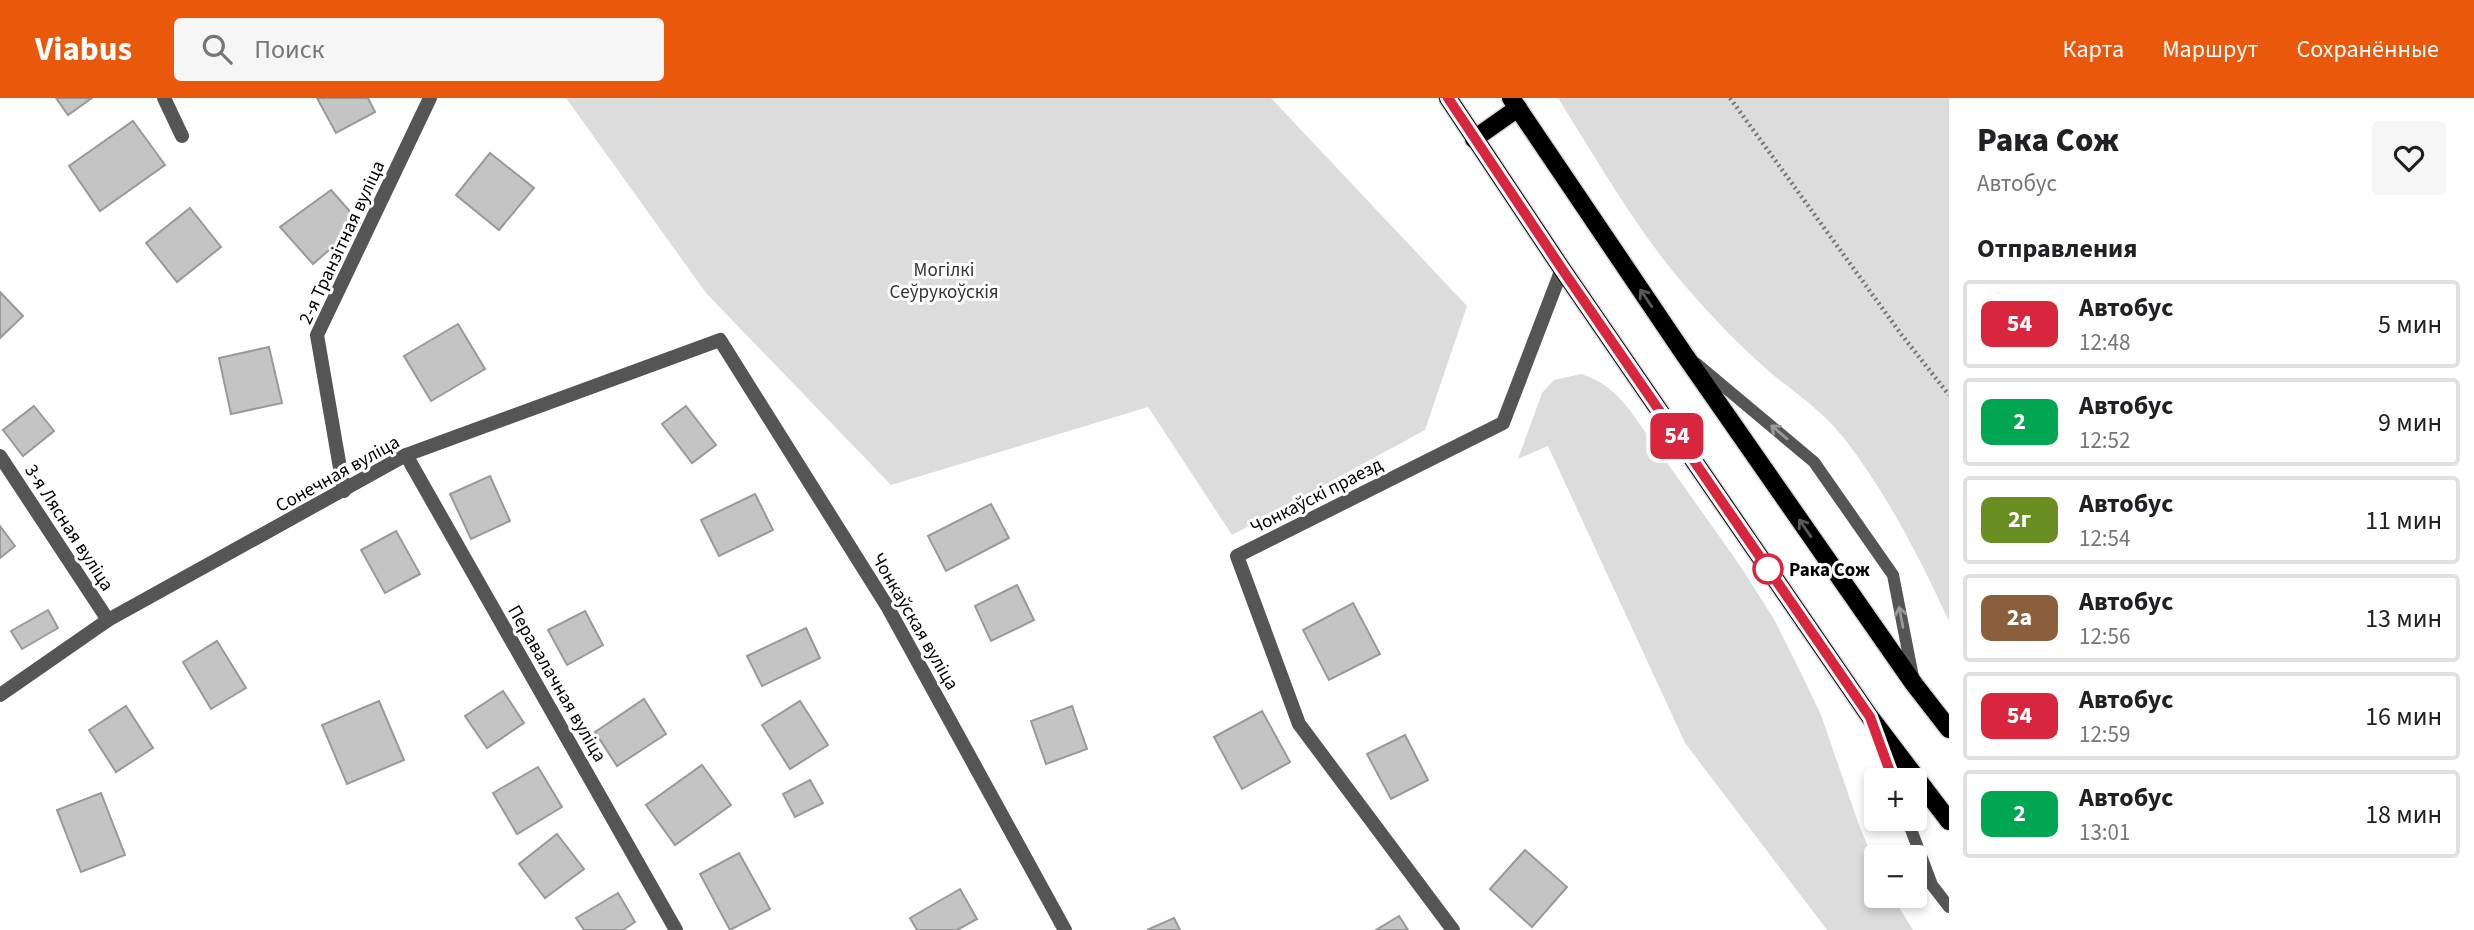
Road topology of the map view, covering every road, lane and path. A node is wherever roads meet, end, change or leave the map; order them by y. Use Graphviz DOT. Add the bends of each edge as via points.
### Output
graph roads {
  1 [pos="164,98"];
  2 [pos="430,98"];
  3 [pos="1448,98"];
  4 [pos="1730,98"];
  5 [pos="1514,103"];
  6 [pos="182,136"];
  7 [pos="1474,139"];
  8 [pos="1562,269"];
  9 [pos="720,340"];
  10 [pos="1684,354"];
  11 [pos="1949,395"];
  12 [pos="406,455"];
  13 [pos="0,456"];
  14 [pos="344,491"];
  15 [pos="108,620"];
  16 [pos="1914,684"];
  17 [pos="0,695"];
  18 [pos="1870,717"];
  19 [pos="1949,729"];
  20 [pos="1889,768"];
  21 [pos="1949,821"];
  22 [pos="1912,831"];
  23 [pos="1949,907"];
  24 [pos="676,930"];
  25 [pos="1065,930"];
  26 [pos="1453,930"];
  1 -- 6 [label="street"];
  2 -- 14 [label="street, 2-я Транзітная вуліца" via="317,335"];
  3 -- 7 [label="main road"];
  4 -- 11 [label="path"];
  5 -- 7 [label="main road"];
  10 -- 5 [label="main road, one-way"];
  7 -- 8 [label="main road"];
  8 -- 18 [label="main road"];
  8 -- 26 [label="street, Чонкаўскі праезд" via="1503,423 1237,556 1299,724"];
  9 -- 12 [label="street, Сонечная вуліца"];
  9 -- 25 [label="street, Чонкаўская вуліца" via="887,606"];
  16 -- 10 [label="main road, one-way"];
  16 -- 10 [label="lane, one-way" via="1893,575 1829,482 1814,462"];
  12 -- 14 [label="street, Сонечная вуліца"];
  12 -- 24 [label="street, Перавалачная вуліца"];
  13 -- 15 [label="street, 3-я Лясная вуліца"];
  14 -- 15 [label="street, Сонечная вуліца"];
  15 -- 17 [label="street, Сонечная вуліца"];
  16 -- 19 [label="main road"];
  18 -- 20 [label="lane"];
  18 -- 21 [label="main road"];
  22 -- 23 [label="lane" via="1932,885"];
}
